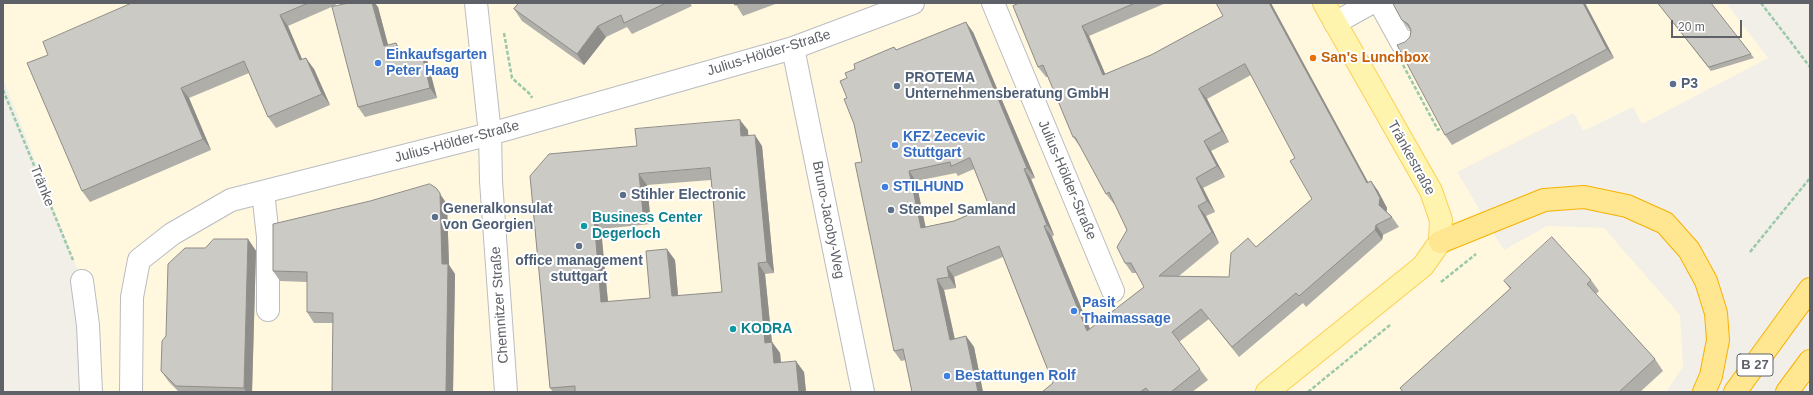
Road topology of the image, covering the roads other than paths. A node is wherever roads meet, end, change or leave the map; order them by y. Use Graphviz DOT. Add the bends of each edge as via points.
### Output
graph roads {
  1 [pos="476,3"];
  2 [pos="913,3"];
  3 [pos="993,3"];
  4 [pos="1324,3"];
  5 [pos="1371,3"];
  6 [pos="1380,3"];
  7 [pos="1335,23"];
  8 [pos="1406,41"];
  9 [pos="793,48"];
  10 [pos="490,134"];
  11 [pos="263,192"];
  12 [pos="1440,242"];
  13 [pos="82,281"];
  14 [pos="1810,289"];
  15 [pos="1113,291"];
  16 [pos="268,310"];
  17 [pos="1810,361"];
  18 [pos="91,392"];
  19 [pos="131,392"];
  20 [pos="506,392"];
  21 [pos="863,392"];
  22 [pos="1267,392"];
  23 [pos="1704,392"];
  24 [pos="1736,392"];
  25 [pos="1787,392"];
  1 -- 10 [label="street, Chemnitzer Straße"];
  2 -- 9 [label="street, Julius-Hölder-Straße"];
  3 -- 15 [label="street, Julius-Hölder-Straße"];
  4 -- 7 [label="main road, Tränkestraße"];
  5 -- 7 [label="street"];
  6 -- 8 [label="street" via="1402,43"];
  7 -- 12 [label="main road, Tränkestraße" via="1431,191 1441,220"];
  9 -- 10 [label="street, Julius-Hölder-Straße"];
  9 -- 21 [label="street, Bruno-Jacoby-Weg"];
  10 -- 11 [label="street, Julius-Hölder-Straße"];
  10 -- 20 [label="street, Chemnitzer Straße"];
  11 -- 16 [label="street" via="268,237"];
  11 -- 19 [label="street, Julius-Hölder-Straße" via="231,200 172,234 139,260 132,297"];
  12 -- 22 [label="main road" via="1423,266"];
  12 -- 23 [label="highway" via="1544,200 1584,197 1627,206 1664,223 1689,250 1706,281 1716,312 1718,340 1711,376"];
  13 -- 18 [label="street" via="88,325"];
  14 -- 24 [label="highway, B 27"];
  17 -- 25 [label="highway"];
}
